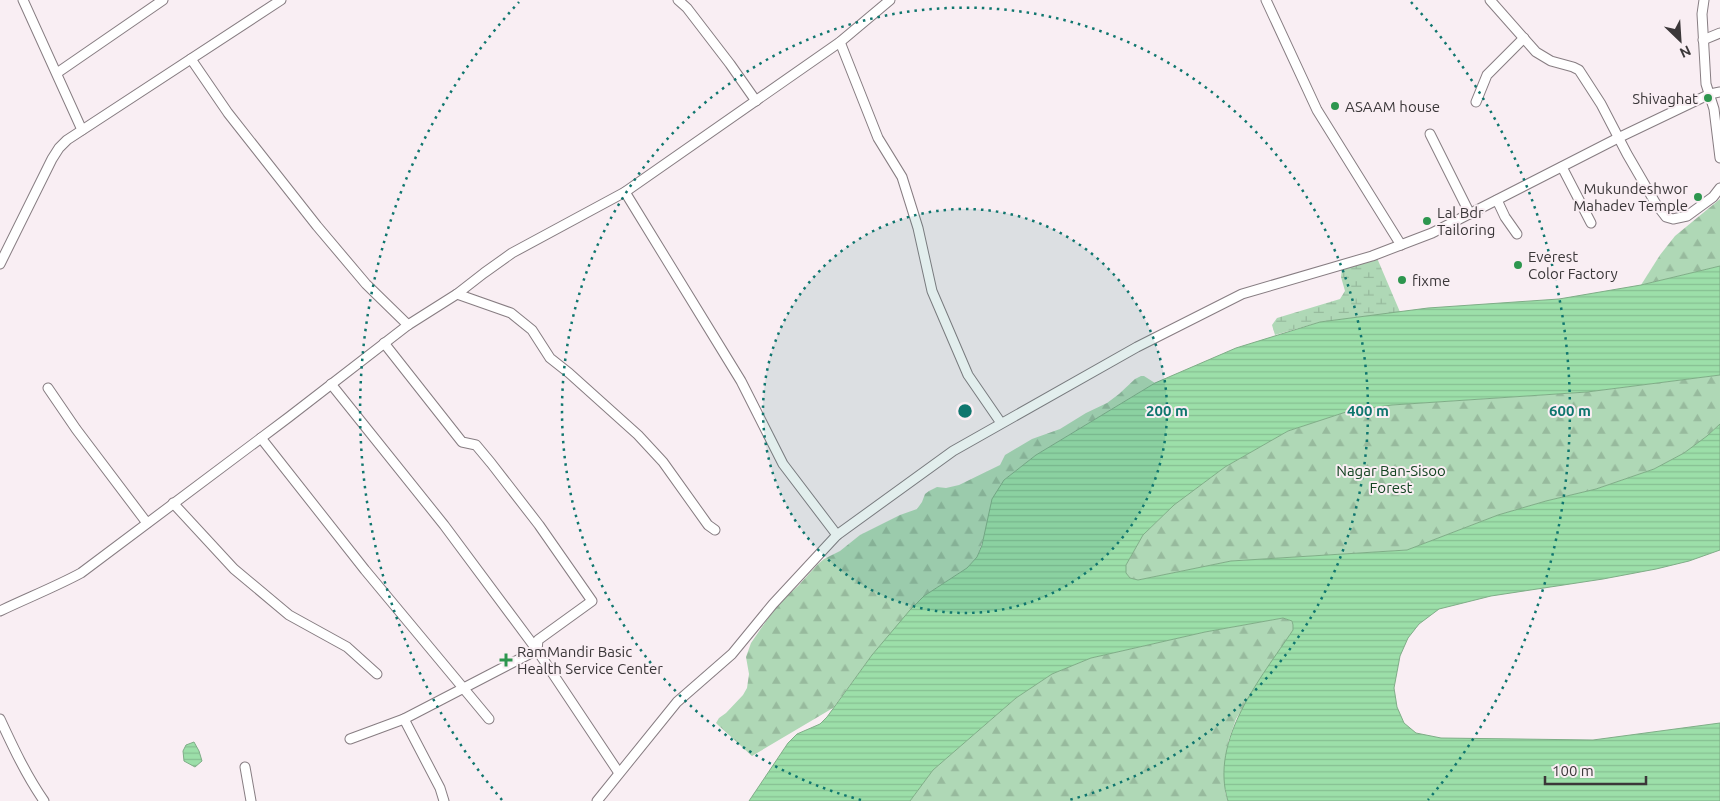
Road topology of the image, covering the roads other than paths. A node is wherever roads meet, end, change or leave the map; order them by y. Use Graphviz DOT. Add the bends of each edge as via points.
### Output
graph roads {
  1 [pos="23,0"];
  2 [pos="163,0"];
  3 [pos="281,0"];
  4 [pos="678,0"];
  5 [pos="890,0"];
  6 [pos="1266,0"];
  7 [pos="1490,0"];
  8 [pos="1704,0"];
  9 [pos="1720,33"];
  10 [pos="1524,38"];
  11 [pos="1703,40"];
  12 [pos="840,42"];
  13 [pos="191,59"];
  14 [pos="57,73"];
  15 [pos="1720,92"];
  16 [pos="1710,94"];
  17 [pos="756,101"];
  18 [pos="1476,102"];
  19 [pos="82,130"];
  20 [pos="1430,134"];
  21 [pos="1618,138"];
  22 [pos="1720,158"];
  23 [pos="1562,167"];
  24 [pos="1720,188"];
  25 [pos="626,192"];
  26 [pos="1497,200"];
  27 [pos="1470,214"];
  28 [pos="1591,223"];
  29 [pos="1517,234"];
  30 [pos="1402,246"];
  31 [pos="0,264"];
  32 [pos="457,294"];
  33 [pos="408,324"];
  34 [pos="384,343"];
  35 [pos="331,384"];
  36 [pos="48,388"];
  37 [pos="1001,423"];
  38 [pos="261,438"];
  39 [pos="173,503"];
  40 [pos="147,523"];
  41 [pos="715,530"];
  42 [pos="837,535"];
  43 [pos="0,611"];
  44 [pos="537,650"];
  45 [pos="377,674"];
  46 [pos="463,688"];
  47 [pos="489,718"];
  48 [pos="0,719"];
  49 [pos="404,719"];
  50 [pos="350,739"];
  51 [pos="245,767"];
  52 [pos="619,773"];
  53 [pos="44,801"];
  54 [pos="251,801"];
  55 [pos="444,801"];
  56 [pos="598,801"];
  1 -- 14 [label="street"];
  2 -- 14 [label="street"];
  3 -- 13 [label="street"];
  4 -- 17 [label="street"];
  5 -- 12 [label="street"];
  6 -- 30 [label="street" via="1317,110"];
  7 -- 10 [label="street"];
  8 -- 11 [label="street"];
  9 -- 11 [label="street"];
  10 -- 18 [label="street" via="1487,76"];
  10 -- 21 [label="street" via="1543,57 1579,70"];
  11 -- 16 [label="street" via="1706,84"];
  12 -- 17 [label="street"];
  12 -- 37 [label="street" via="878,138 902,177 932,291 968,375"];
  13 -- 19 [label="street"];
  13 -- 33 [label="street" via="228,113 316,226 366,284"];
  14 -- 19 [label="street"];
  15 -- 16 [label="street"];
  16 -- 21 [label="street"];
  16 -- 22 [label="street"];
  17 -- 25 [label="street"];
  19 -- 31 [label="street" via="59,148 52,159"];
  20 -- 27 [label="street"];
  21 -- 23 [label="street"];
  21 -- 24 [label="street" via="1666,217 1687,216"];
  23 -- 26 [label="street"];
  23 -- 28 [label="street"];
  25 -- 32 [label="street" via="512,254"];
  25 -- 42 [label="street" via="741,381 783,464"];
  26 -- 27 [label="street"];
  26 -- 29 [label="street"];
  27 -- 30 [label="street"];
  30 -- 37 [label="street" via="1242,294 1137,347"];
  32 -- 33 [label="street"];
  32 -- 41 [label="street" via="511,313 532,330 550,358 638,435 663,462 708,525"];
  33 -- 34 [label="street"];
  34 -- 35 [label="street"];
  34 -- 44 [label="street" via="462,442 476,445 491,463 592,601 538,640"];
  35 -- 38 [label="street"];
  35 -- 44 [label="street" via="444,525"];
  36 -- 40 [label="street"];
  37 -- 42 [label="street" via="952,451"];
  38 -- 39 [label="street"];
  38 -- 46 [label="street" via="364,570"];
  39 -- 40 [label="street"];
  39 -- 45 [label="street" via="234,569 289,615 347,647"];
  40 -- 43 [label="street" via="82,573"];
  42 -- 52 [label="street" via="732,654 677,702"];
  44 -- 46 [label="street"];
  44 -- 52 [label="street"];
  46 -- 47 [label="street"];
  46 -- 49 [label="street"];
  48 -- 53 [label="street"];
  49 -- 50 [label="street"];
  49 -- 55 [label="street"];
  51 -- 54 [label="street"];
  52 -- 56 [label="street"];
}
